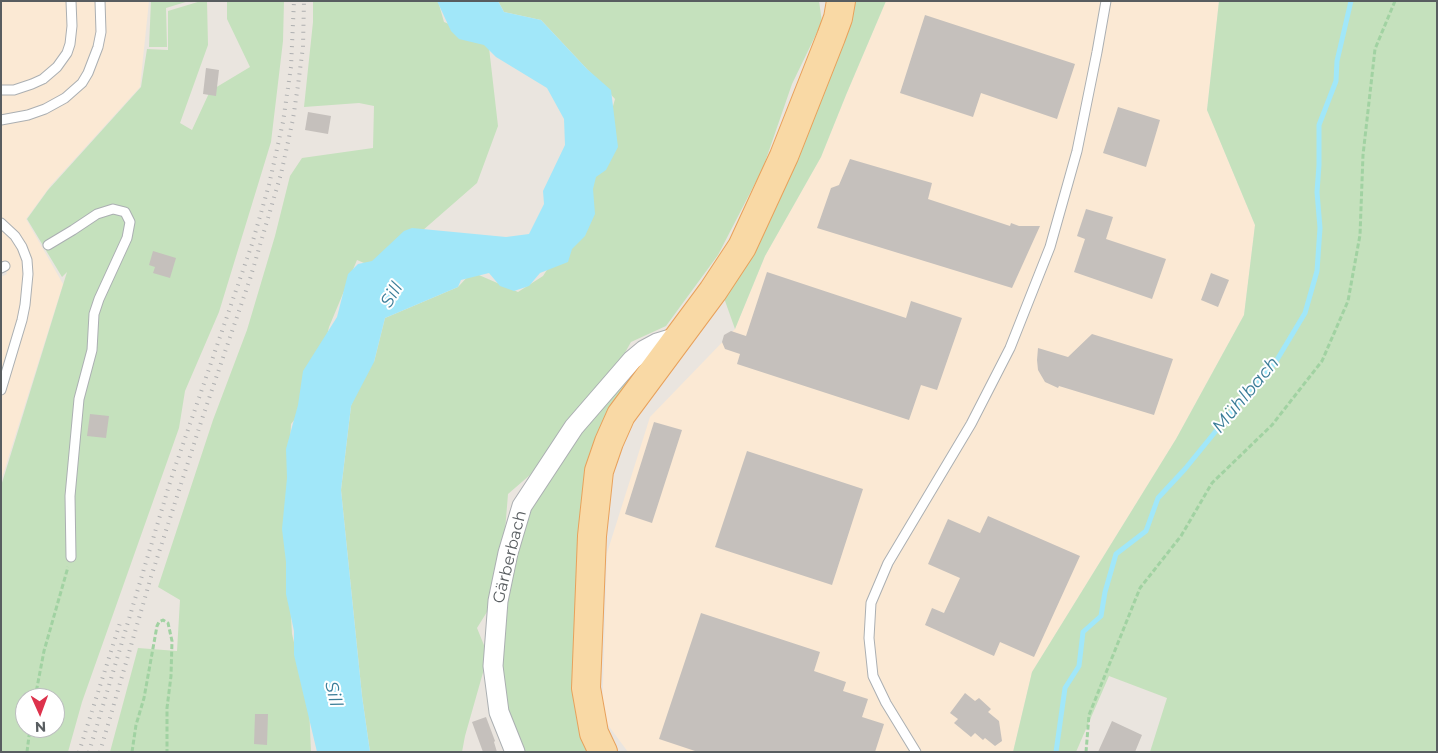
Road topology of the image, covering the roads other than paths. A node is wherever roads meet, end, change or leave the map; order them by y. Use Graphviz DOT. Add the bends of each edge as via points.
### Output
graph roads {
  1 [pos="72,1"];
  2 [pos="100,1"];
  3 [pos="841,1"];
  4 [pos="1106,1"];
  5 [pos="1,90"];
  6 [pos="1,120"];
  7 [pos="1,223"];
  8 [pos="48,244"];
  9 [pos="680,336"];
  10 [pos="1,390"];
  11 [pos="71,557"];
  12 [pos="515,752"];
  13 [pos="603,752"];
  14 [pos="916,752"];
  1 -- 5 [label="lane" via="70,44 57,67 32,84"];
  2 -- 6 [label="lane" via="98,46 82,83 45,109"];
  3 -- 9 [label="main road" via="831,37 764,202 742,247"];
  4 -- 14 [label="lane" via="1077,151 1050,246 1006,355 971,424 888,563 871,603 869,638 873,676"];
  7 -- 10 [label="lane" via="22,247 28,274 22,320"];
  8 -- 11 [label="lane" via="97,214 113,208 125,212 130,222 127,238 94,314 92,350 79,400 72,471"];
  9 -- 12 [label="street, Gärberbach" via="657,343 632,360 574,427 522,506 498,601 493,666 499,712"];
  9 -- 13 [label="main road" via="621,415 599,471 592,536 586,688 594,734"];
}
